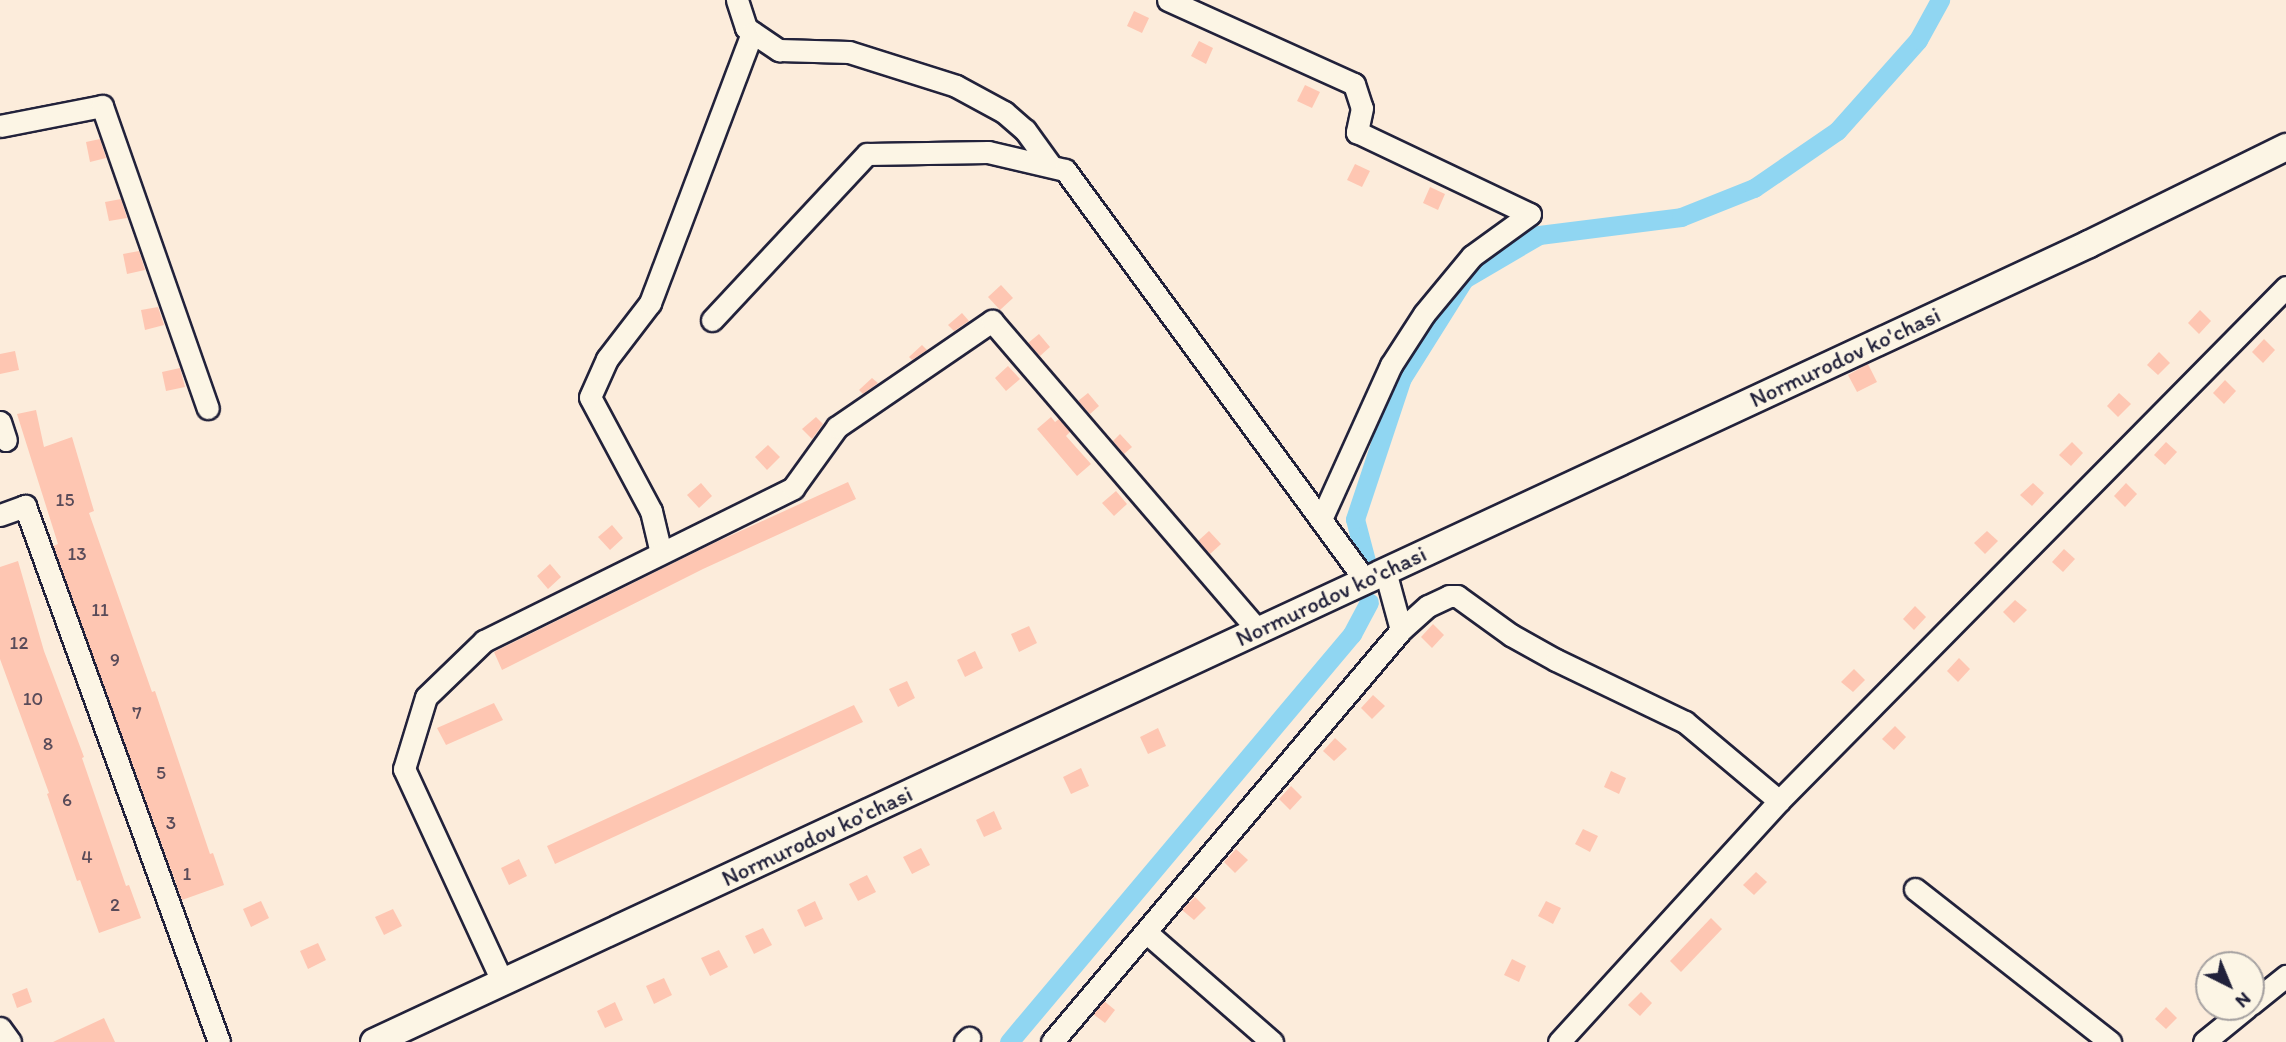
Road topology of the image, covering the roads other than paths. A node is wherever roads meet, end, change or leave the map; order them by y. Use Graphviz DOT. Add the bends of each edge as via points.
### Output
graph roads {
  1 [pos="737,0"];
  2 [pos="1168,0"];
  3 [pos="752,33"];
  4 [pos="0,126"];
  5 [pos="2286,146"];
  6 [pos="1051,166"];
  7 [pos="2286,286"];
  8 [pos="712,320"];
  9 [pos="208,408"];
  10 [pos="0,516"];
  11 [pos="1321,519"];
  12 [pos="661,553"];
  13 [pos="1375,576"];
  14 [pos="1258,630"];
  15 [pos="1401,630"];
  16 [pos="1779,801"];
  17 [pos="1915,889"];
  18 [pos="1147,933"];
  19 [pos="2286,976"];
  20 [pos="503,984"];
  21 [pos="2265,992"];
  22 [pos="2230,1021"];
  23 [pos="0,1028"];
  24 [pos="417,1033"];
  25 [pos="10,1042"];
  26 [pos="219,1042"];
  27 [pos="374,1042"];
  28 [pos="1052,1042"];
  29 [pos="1272,1042"];
  30 [pos="1559,1042"];
  31 [pos="2110,1042"];
  32 [pos="2204,1042"];
  1 -- 3 [label="street" via="746,29"];
  2 -- 11 [label="street" via="1354,84 1362,108 1357,132 1530,214 1472,256 1424,314 1391,365"];
  3 -- 6 [label="street" via="779,50 849,51 956,86 1004,112 1025,130"];
  3 -- 12 [label="street" via="650,303 607,359 590,397 651,511"];
  4 -- 9 [label="street" via="102,106"];
  5 -- 13 [label="main road, Normurodov ko'chasi" via="2089,244"];
  6 -- 8 [label="street" via="988,152 867,154"];
  6 -- 11 [label="street" via="1065,170"];
  7 -- 16 [label="street"];
  10 -- 26 [label="street" via="25,506"];
  11 -- 13 [label="street"];
  12 -- 14 [label="street" via="793,488 837,427 992,321"];
  12 -- 20 [label="street" via="484,641 426,697 404,769"];
  13 -- 14 [label="main road, Normurodov ko'chasi"];
  13 -- 15 [label="street"];
  14 -- 20 [label="main road, Normurodov ko'chasi"];
  15 -- 16 [label="street" via="1428,606 1457,596 1556,660 1685,722"];
  15 -- 18 [label="street"];
  16 -- 30 [label="street"];
  17 -- 31 [label="street"];
  18 -- 28 [label="street"];
  18 -- 29 [label="street"];
  19 -- 21 [label="street"];
  20 -- 24 [label="main road, Normurodov ko'chasi"];
  22 -- 32 [label="street"];
  23 -- 25 [label="street"];
  24 -- 27 [label="main road, Normurodov ko'chasi"];
}
